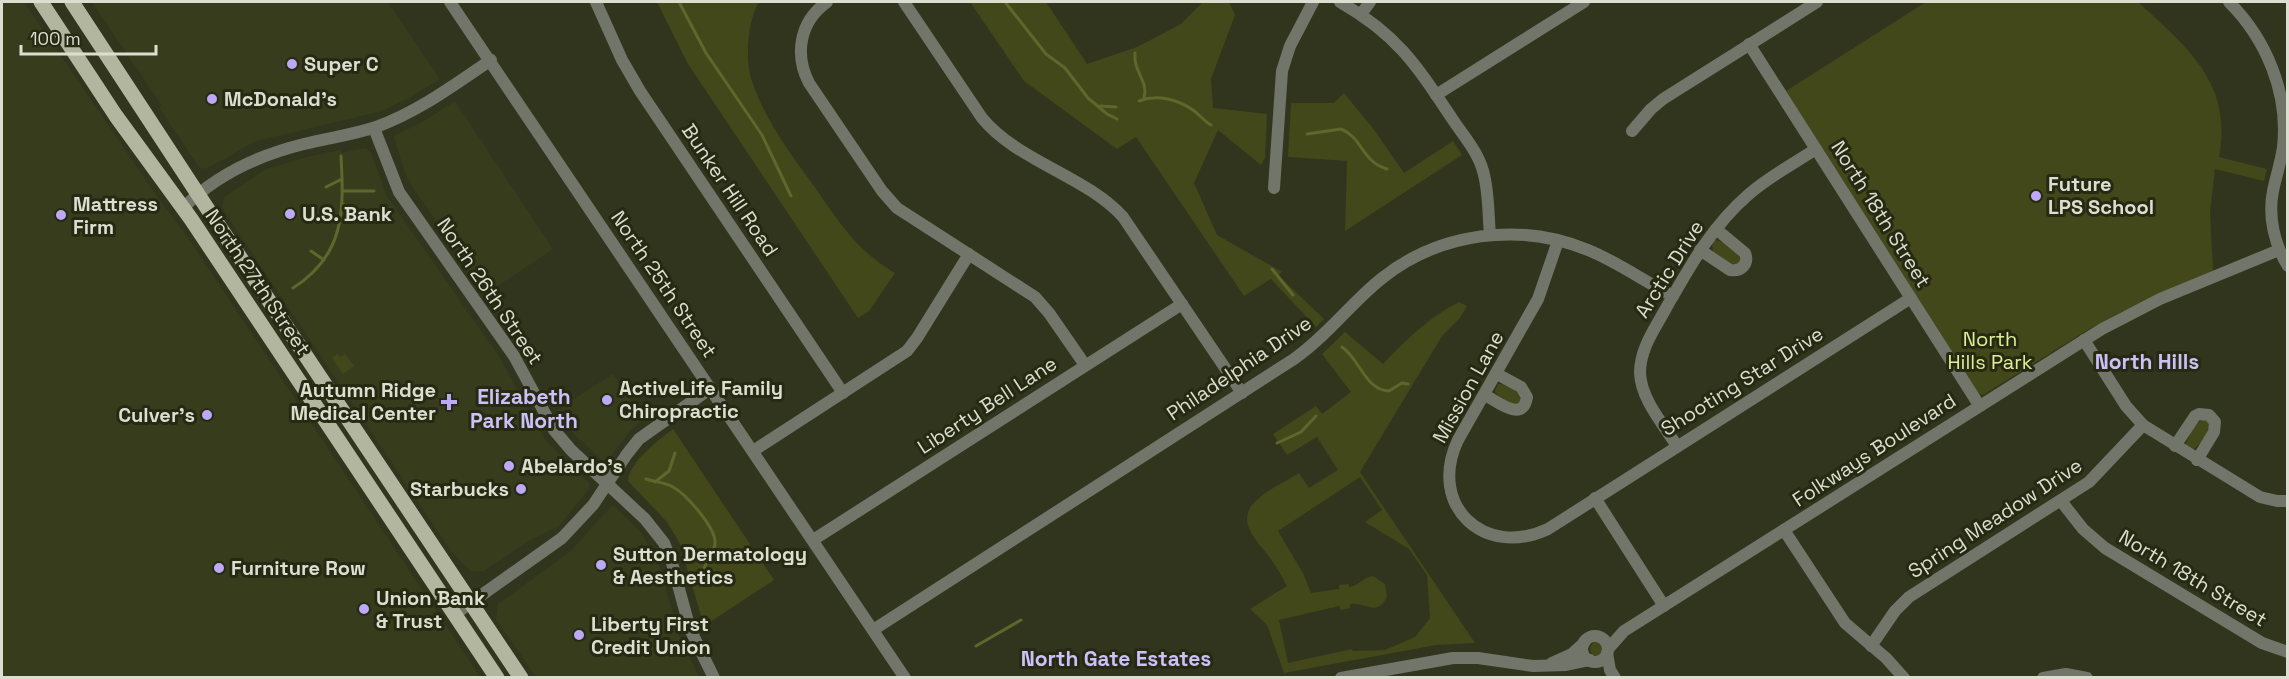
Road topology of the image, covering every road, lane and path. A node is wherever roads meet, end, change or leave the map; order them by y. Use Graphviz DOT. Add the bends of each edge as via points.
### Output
graph roads {
  1 [pos="41,2"];
  2 [pos="72,2"];
  3 [pos="450,2"];
  4 [pos="596,2"];
  5 [pos="827,2"];
  6 [pos="904,2"];
  7 [pos="1313,2"];
  8 [pos="1340,2"];
  9 [pos="1370,2"];
  10 [pos="1584,2"];
  11 [pos="1817,2"];
  12 [pos="2229,2"];
  13 [pos="1361,14"];
  14 [pos="1749,45"];
  15 [pos="491,60"];
  16 [pos="1436,95"];
  17 [pos="2285,104"];
  18 [pos="374,128"];
  19 [pos="1632,132"];
  20 [pos="1816,149"];
  21 [pos="1274,188"];
  22 [pos="198,193"];
  23 [pos="180,204"];
  24 [pos="1716,229"];
  25 [pos="1490,234"];
  26 [pos="1558,241"];
  27 [pos="1700,250"];
  28 [pos="2279,250"];
  29 [pos="969,254"];
  30 [pos="2288,266"];
  31 [pos="1673,296"];
  32 [pos="1911,298"];
  33 [pos="1182,304"];
  34 [pos="2084,340"];
  35 [pos="1085,365"];
  36 [pos="1497,374"];
  37 [pos="711,388"];
  38 [pos="843,393"];
  39 [pos="1242,393"];
  40 [pos="1485,395"];
  41 [pos="1979,405"];
  42 [pos="2144,425"];
  43 [pos="1677,446"];
  44 [pos="2175,446"];
  45 [pos="753,451"];
  46 [pos="2197,460"];
  47 [pos="609,483"];
  48 [pos="1595,498"];
  49 [pos="2061,501"];
  50 [pos="2288,501"];
  51 [pos="1784,530"];
  52 [pos="813,540"];
  53 [pos="470,602"];
  54 [pos="1664,606"];
  55 [pos="452,610"];
  56 [pos="873,630"];
  57 [pos="1624,631"];
  58 [pos="1598,636"];
  59 [pos="1584,643"];
  60 [pos="1871,646"];
  61 [pos="1608,651"];
  62 [pos="2288,652"];
  63 [pos="1592,660"];
  64 [pos="1545,666"];
  65 [pos="1613,674"];
  66 [pos="1370,675"];
  67 [pos="498,678"];
  68 [pos="521,678"];
  69 [pos="714,678"];
  70 [pos="905,678"];
  71 [pos="1341,678"];
  72 [pos="1904,678"];
  73 [pos="2043,678"];
  74 [pos="2088,678"];
  1 -- 23 [label="main road, North 27th Street" via="110,108"];
  2 -- 22 [label="main road, North 27th Street"];
  3 -- 15 [label="street, North 25th Street"];
  4 -- 38 [label="street, Bunker Hill Road" via="640,91"];
  5 -- 29 [label="street" via="811,16 802,35 801,59 809,83 893,204"];
  6 -- 33 [label="street" via="988,125 1115,208"];
  7 -- 21 [label="street" via="1283,65"];
  8 -- 13 [label="street"];
  9 -- 13 [label="street"];
  10 -- 16 [label="street"];
  11 -- 14 [label="street"];
  12 -- 17 [label="street" via="2247,22 2266,54"];
  13 -- 16 [label="street" via="1400,46"];
  14 -- 19 [label="street" via="1663,99"];
  14 -- 20 [label="street, North 18th Street"];
  15 -- 18 [label="street" via="422,106"];
  15 -- 37 [label="street, North 25th Street"];
  16 -- 25 [label="street" via="1482,169"];
  17 -- 28 [label="street" via="2283,145 2271,201"];
  18 -- 22 [label="street" via="262,157"];
  18 -- 47 [label="street, North 26th Street" via="399,192 514,356 549,424 571,450"];
  20 -- 24 [label="street, Arctic Drive" via="1749,194"];
  20 -- 32 [label="street, North 18th Street"];
  22 -- 23 [label="street"];
  22 -- 53 [label="main road, North 27th Street"];
  23 -- 55 [label="main road, North 27th Street"];
  24 -- 27 [label="street, Arctic Drive"];
  24 -- 27 [label="street" via="1745,253 1744,266 1730,270"];
  25 -- 26 [label="street, Philadelphia Drive"];
  25 -- 39 [label="street, Philadelphia Drive" via="1445,244 1402,264 1369,289 1307,350"];
  26 -- 31 [label="street, Philadelphia Drive" via="1596,254"];
  26 -- 36 [label="street, Mission Lane" via="1538,299"];
  27 -- 31 [label="street, Arctic Drive"];
  28 -- 30 [label="street"];
  28 -- 34 [label="street, Folkways Boulevard" via="2160,299"];
  29 -- 35 [label="street" via="1040,302"];
  29 -- 38 [label="street" via="911,346"];
  31 -- 43 [label="street, Arctic Drive" via="1643,352 1640,374 1649,402"];
  32 -- 41 [label="street, North 18th Street"];
  32 -- 43 [label="street, Shooting Star Drive"];
  33 -- 35 [label="street, Liberty Bell Lane"];
  33 -- 39 [label="street"];
  34 -- 41 [label="street, Folkways Boulevard"];
  34 -- 42 [label="street" via="2126,406"];
  35 -- 52 [label="street, Liberty Bell Lane"];
  36 -- 40 [label="street, Mission Lane"];
  36 -- 40 [label="street" via="1523,389 1525,405 1511,410"];
  37 -- 45 [label="street, North 25th Street"];
  37 -- 47 [label="street" via="644,435"];
  38 -- 45 [label="street"];
  39 -- 56 [label="street, Philadelphia Drive"];
  40 -- 48 [label="street, Mission Lane" via="1454,449 1449,472 1450,490 1467,519 1491,535 1520,538 1548,529"];
  41 -- 51 [label="street, Folkways Boulevard"];
  42 -- 44 [label="street"];
  42 -- 49 [label="street, Spring Meadow Drive" via="2099,473"];
  43 -- 48 [label="street, Shooting Star Drive"];
  44 -- 46 [label="street"];
  44 -- 46 [label="street" via="2195,416 2209,415 2215,426"];
  45 -- 52 [label="street, North 25th Street"];
  46 -- 50 [label="street" via="2260,497"];
  47 -- 53 [label="street" via="562,538"];
  47 -- 69 [label="street, North 26th Street" via="664,543 690,628"];
  48 -- 54 [label="street"];
  49 -- 60 [label="street, Spring Meadow Drive" via="1909,597"];
  49 -- 62 [label="street, North 18th Street" via="2083,529 2105,548 2262,643"];
  51 -- 54 [label="street, Folkways Boulevard"];
  51 -- 60 [label="street" via="1840,618"];
  52 -- 56 [label="street, North 25th Street"];
  53 -- 55 [label="street"];
  53 -- 68 [label="main road, North 27th Street"];
  54 -- 57 [label="street, Folkways Boulevard"];
  55 -- 67 [label="main road, North 27th Street"];
  56 -- 70 [label="street, North 25th Street"];
  57 -- 58 [label="street, Folkways Boulevard"];
  57 -- 61 [label="street, Folkways Boulevard"];
  58 -- 59 [label="street"];
  58 -- 61 [label="street" via="1605,641"];
  59 -- 63 [label="street" via="1583,652"];
  59 -- 64 [label="street" via="1572,654"];
  60 -- 72 [label="street"];
  61 -- 63 [label="street" via="1603,659"];
  61 -- 65 [label="street"];
  63 -- 64 [label="street"];
  63 -- 65 [label="street"];
  64 -- 66 [label="street" via="1461,657"];
  66 -- 71 [label="street"];
  73 -- 74 [label="street" via="2066,674"];
}
